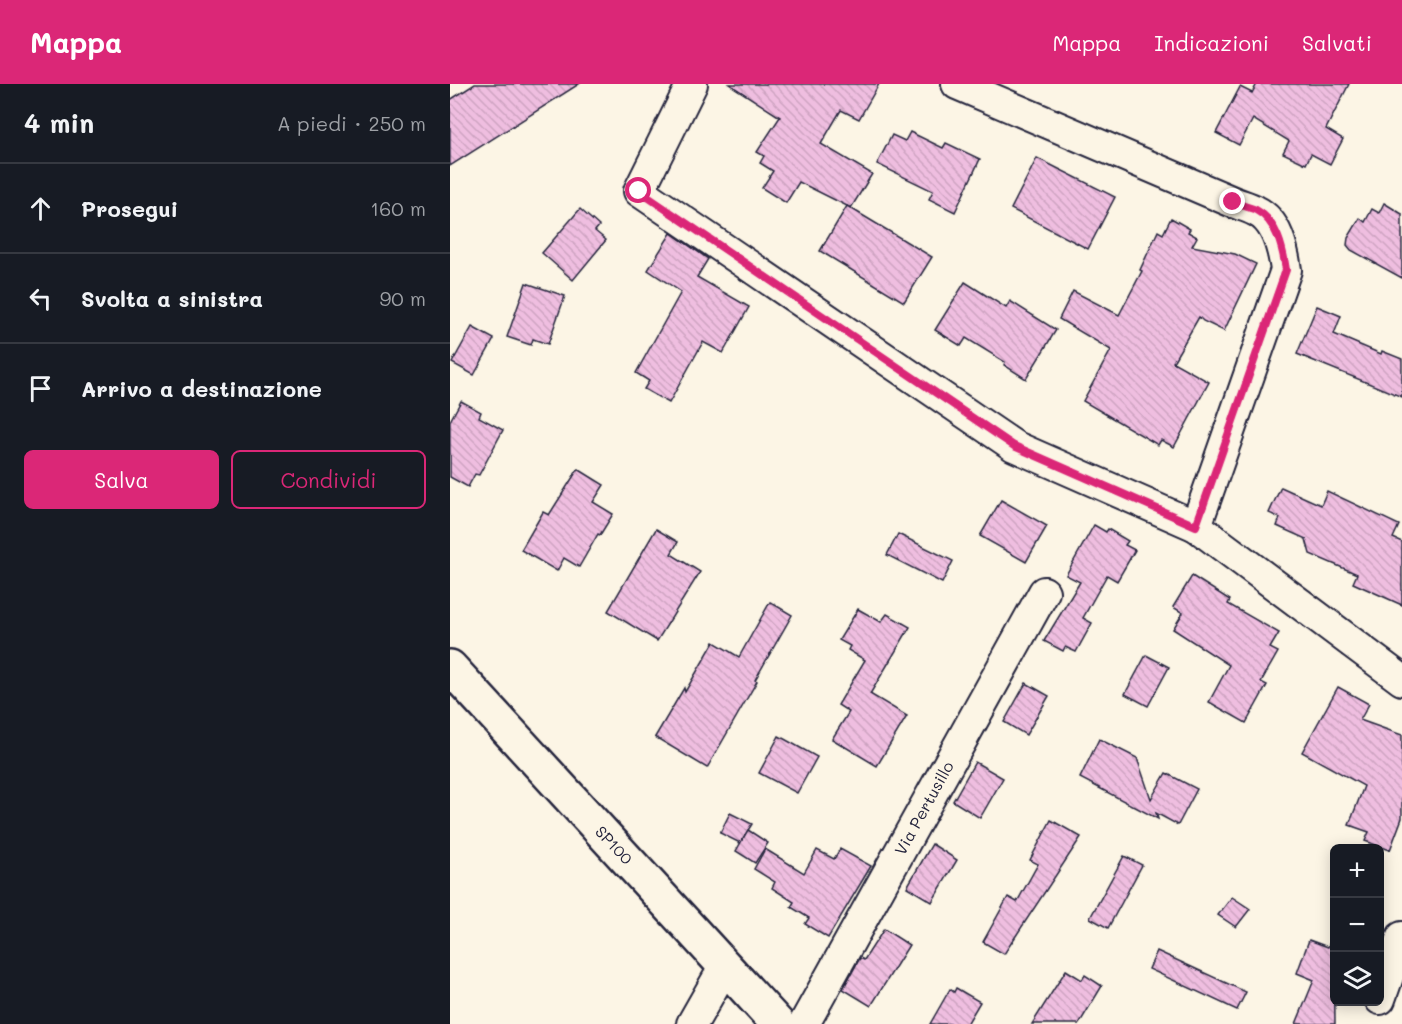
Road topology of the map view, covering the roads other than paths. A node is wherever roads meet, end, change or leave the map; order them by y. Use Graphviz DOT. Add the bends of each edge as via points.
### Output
graph roads {
  1 [pos="692,84"];
  2 [pos="957,84"];
  3 [pos="1196,526"];
  4 [pos="1044,592"];
  5 [pos="450,667"];
  6 [pos="1402,680"];
  7 [pos="1402,937"];
  8 [pos="725,966"];
  9 [pos="1384,986"];
  10 [pos="1377,1006"];
  11 [pos="692,1024"];
  12 [pos="778,1024"];
  13 [pos="804,1024"];
  14 [pos="1371,1024"];
  1 -- 3 [label="street" via="639,191 1014,446"];
  2 -- 3 [label="street" via="1258,211 1274,226 1286,270"];
  3 -- 6 [label="street"];
  4 -- 13 [label="street, Via Pertusillo"];
  5 -- 8 [label="main road, SP100 / SP100"];
  7 -- 9 [label="street"];
  8 -- 11 [label="street"];
  8 -- 12 [label="main road, SP100 / SP100"];
  10 -- 14 [label="street"];
}
